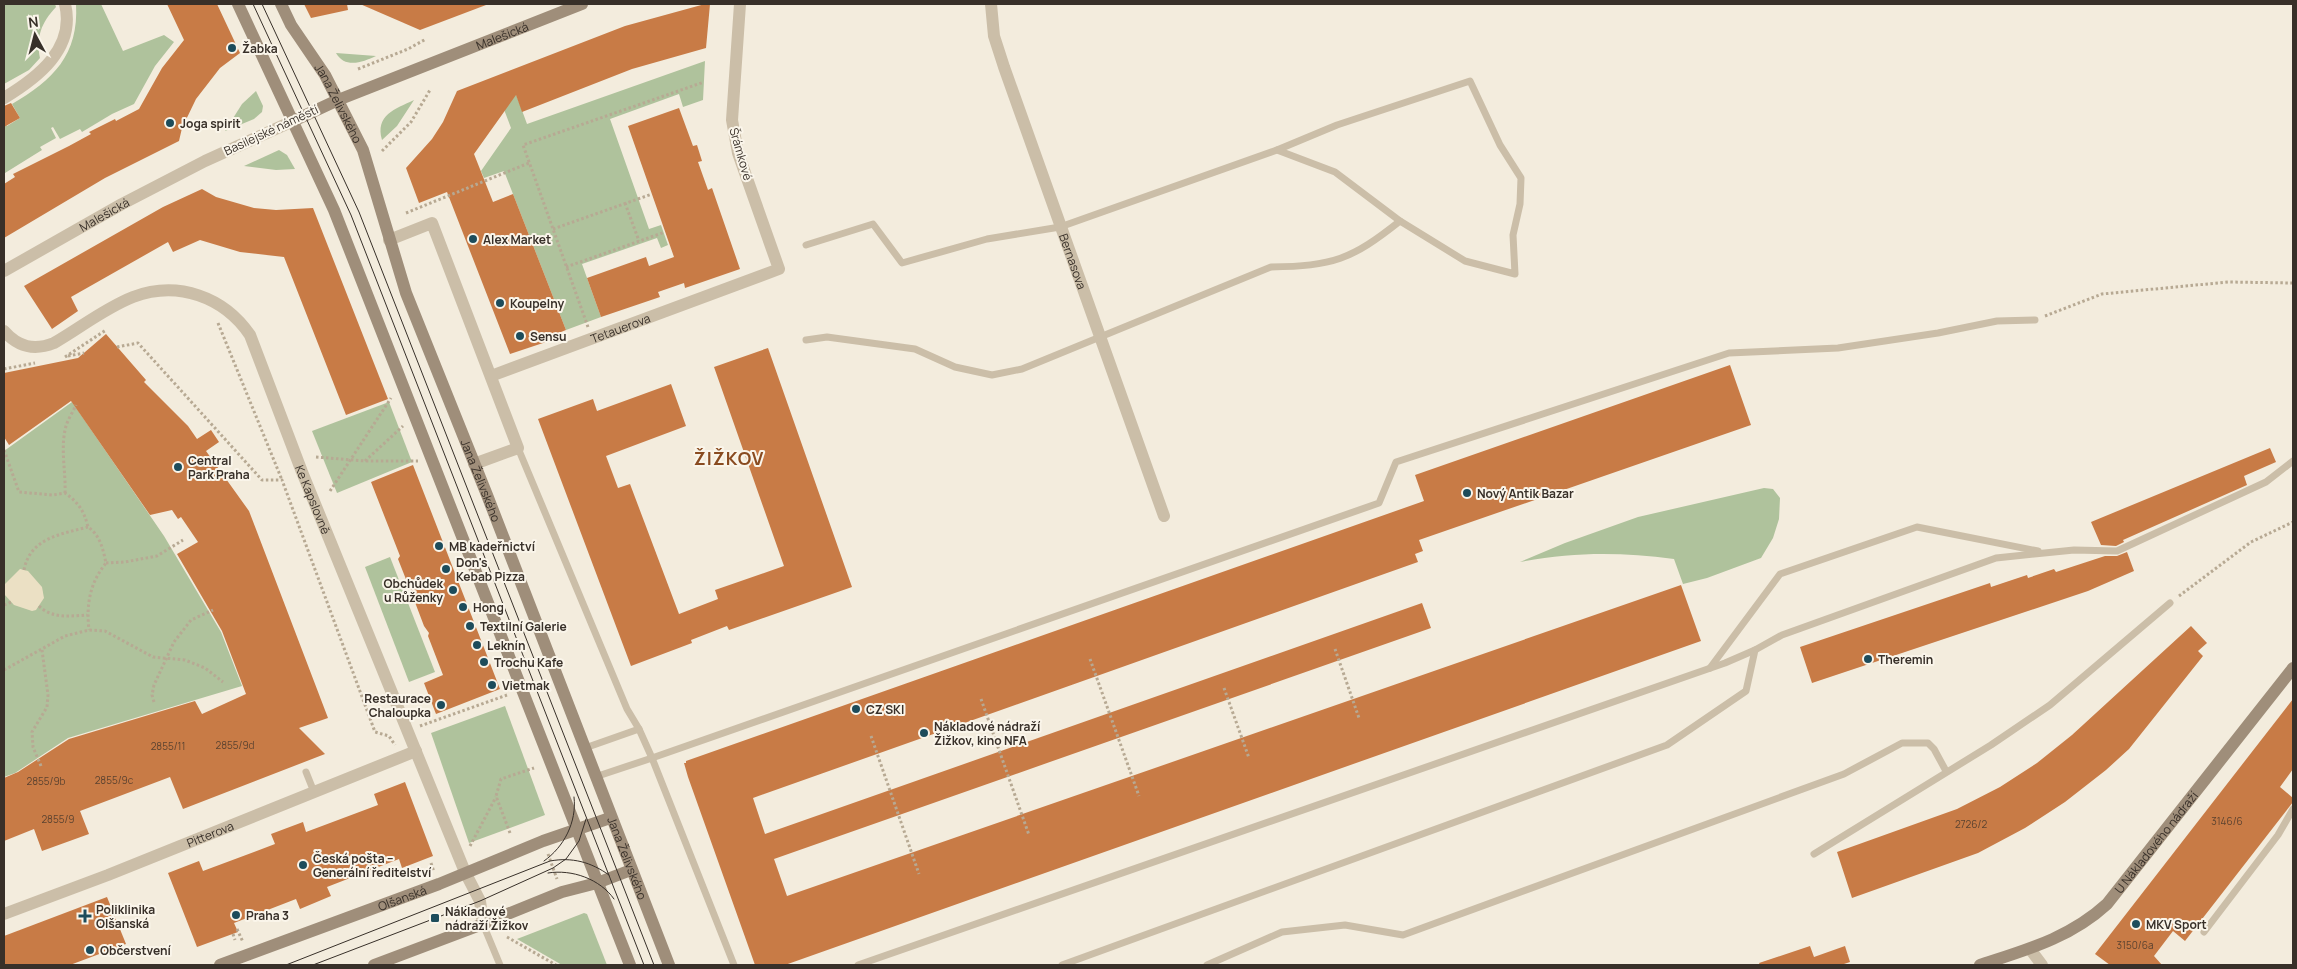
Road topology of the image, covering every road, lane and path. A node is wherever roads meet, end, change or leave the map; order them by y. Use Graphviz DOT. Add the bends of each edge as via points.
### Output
graph roads {
  1 [pos="65,4"];
  2 [pos="238,4"];
  3 [pos="281,4"];
  4 [pos="582,4"];
  5 [pos="740,4"];
  6 [pos="991,4"];
  7 [pos="426,40"];
  8 [pos="421,67"];
  9 [pos="358,69"];
  10 [pos="704,82"];
  11 [pos="430,90"];
  12 [pos="4,98"];
  13 [pos="338,100"];
  14 [pos="293,120"];
  15 [pos="1277,150"];
  16 [pos="382,151"];
  17 [pos="205,161"];
  18 [pos="529,163"];
  19 [pos="652,194"];
  20 [pos="625,204"];
  21 [pos="406,213"];
  22 [pos="1400,222"];
  23 [pos="1060,227"];
  24 [pos="553,229"];
  25 [pos="665,232"];
  26 [pos="389,240"];
  27 [pos="639,241"];
  28 [pos="806,245"];
  29 [pos="566,266"];
  30 [pos="780,269"];
  31 [pos="4,271"];
  32 [pos="2293,283"];
  33 [pos="215,315"];
  34 [pos="2036,320"];
  35 [pos="114,325"];
  36 [pos="4,331"];
  37 [pos="1100,338"];
  38 [pos="592,339"];
  39 [pos="806,340"];
  40 [pos="117,347"];
  41 [pos="65,357"];
  42 [pos="492,376"];
  43 [pos="393,396"];
  44 [pos="76,405"];
  45 [pos="404,426"];
  46 [pos="518,448"];
  47 [pos="4,450"];
  48 [pos="316,457"];
  49 [pos="351,459"];
  50 [pos="365,461"];
  51 [pos="420,461"];
  52 [pos="2293,461"];
  53 [pos="474,464"];
  54 [pos="282,480"];
  55 [pos="330,491"];
  56 [pos="65,493"];
  57 [pos="1164,516"];
  58 [pos="2293,522"];
  59 [pos="88,527"];
  60 [pos="184,540"];
  61 [pos="2046,553"];
  62 [pos="106,563"];
  63 [pos="24,570"];
  64 [pos="11,602"];
  65 [pos="2170,603"];
  66 [pos="4,605"];
  67 [pos="39,606"];
  68 [pos="213,610"];
  69 [pos="88,615"];
  70 [pos="90,630"];
  71 [pos="1335,649"];
  72 [pos="42,650"];
  73 [pos="1756,650"];
  74 [pos="168,658"];
  75 [pos="1090,659"];
  76 [pos="1710,668"];
  77 [pos="2293,668"];
  78 [pos="4,670"];
  79 [pos="223,682"];
  80 [pos="1224,688"];
  81 [pos="507,695"];
  82 [pos="980,698"];
  83 [pos="154,702"];
  84 [pos="1359,718"];
  85 [pos="419,726"];
  86 [pos="639,729"];
  87 [pos="871,736"];
  88 [pos="397,747"];
  89 [pos="585,748"];
  90 [pos="416,751"];
  91 [pos="652,758"];
  92 [pos="1249,758"];
  93 [pos="41,766"];
  94 [pos="534,768"];
  95 [pos="1946,771"];
  96 [pos="306,772"];
  97 [pos="594,777"];
  98 [pos="314,792"];
  99 [pos="496,796"];
  100 [pos="1139,796"];
  101 [pos="2293,809"];
  102 [pos="610,818"];
  103 [pos="577,828"];
  104 [pos="510,833"];
  105 [pos="1029,835"];
  106 [pos="543,841"];
  107 [pos="468,848"];
  108 [pos="1814,854"];
  109 [pos="631,870"];
  110 [pos="465,872"];
  111 [pos="919,874"];
  112 [pos="597,883"];
  113 [pos="562,892"];
  114 [pos="4,914"];
  115 [pos="483,924"];
  116 [pos="237,929"];
  117 [pos="2204,932"];
  118 [pos="233,934"];
  119 [pos="241,938"];
  120 [pos="507,938"];
  121 [pos="235,940"];
  122 [pos="2030,949"];
  123 [pos="220,965"];
  124 [pos="374,965"];
  125 [pos="500,965"];
  126 [pos="556,965"];
  127 [pos="630,965"];
  128 [pos="668,965"];
  129 [pos="734,965"];
  130 [pos="858,965"];
  131 [pos="1062,965"];
  132 [pos="1207,965"];
  133 [pos="1980,965"];
  134 [pos="2042,965"];
  1 -- 12 [label="street" via="64,34 57,53 36,77"];
  2 -- 14 [label="main road"];
  3 -- 13 [label="main road, Jana Želivského"];
  4 -- 8 [label="main road, Malešická"];
  5 -- 30 [label="street, Šrámkové" via="732,120 738,153"];
  6 -- 23 [label="street, Bernasova" via="994,36"];
  7 -- 9 [label="path"];
  8 -- 13 [label="main road, Basilejské náměstí"];
  10 -- 18 [label="path" via="522,146"];
  11 -- 16 [label="path" via="410,122"];
  13 -- 14 [label="main road, Basilejské náměstí"];
  13 -- 26 [label="main road, Jana Želivského" via="363,150"];
  14 -- 17 [label="street, Basilejské náměstí"];
  14 -- 103 [label="main road" via="337,218"];
  15 -- 22 [label="lane" via="1335,172"];
  15 -- 22 [label="lane" via="1336,125 1470,81 1500,145 1521,178 1520,204 1513,235 1516,274 1465,261"];
  15 -- 23 [label="lane"];
  17 -- 31 [label="street, Malešická"];
  18 -- 21 [label="path"];
  18 -- 24 [label="path"];
  19 -- 20 [label="path"];
  20 -- 24 [label="path"];
  20 -- 27 [label="path"];
  22 -- 37 [label="lane" via="1374,242 1343,259 1311,266 1272,267"];
  23 -- 28 [label="lane" via="987,239 902,263 873,224"];
  23 -- 37 [label="street, Bernasova"];
  24 -- 29 [label="path"];
  25 -- 27 [label="path"];
  26 -- 42 [label="street" via="432,223"];
  26 -- 53 [label="main road, Jana Želivského" via="406,293"];
  27 -- 29 [label="path"];
  29 -- 38 [label="path"];
  30 -- 38 [label="street, Tetauerova"];
  32 -- 34 [label="path" via="2228,282 2102,294"];
  33 -- 54 [label="path"];
  34 -- 91 [label="lane" via="1988,322 1838,348 1729,353 1396,462 1378,503"];
  35 -- 41 [label="path"];
  36 -- 90 [label="street, Ke Kapslovně" via="21,345 44,347 132,298 162,291 203,296 235,315 250,335"];
  37 -- 39 [label="lane" via="1022,369 992,375 955,367 915,349 827,337"];
  37 -- 57 [label="street, Bernasova"];
  38 -- 42 [label="street, Tetauerova"];
  40 -- 54 [label="path" via="138,342 262,480"];
  42 -- 46 [label="street"];
  43 -- 49 [label="path"];
  44 -- 56 [label="path" via="66,426"];
  45 -- 50 [label="path"];
  46 -- 53 [label="street"];
  46 -- 86 [label="lane" via="627,709"];
  47 -- 56 [label="path" via="19,492 53,496"];
  48 -- 49 [label="path"];
  49 -- 50 [label="path"];
  49 -- 55 [label="path"];
  50 -- 51 [label="path"];
  52 -- 61 [label="lane" via="2266,482 2117,551"];
  53 -- 89 [label="main road, Jana Želivského"];
  54 -- 88 [label="path" via="375,732 389,736"];
  56 -- 59 [label="path" via="84,511"];
  58 -- 65 [label="path" via="2251,542"];
  59 -- 62 [label="path" via="101,544"];
  59 -- 63 [label="path" via="39,543"];
  60 -- 62 [label="path" via="157,556"];
  61 -- 73 [label="lane" via="1996,558 1782,635"];
  61 -- 76 [label="lane" via="1917,527 1780,574"];
  62 -- 69 [label="path" via="94,577"];
  64 -- 66 [label="path"];
  65 -- 95 [label="lane" via="2050,706"];
  67 -- 69 [label="path" via="46,613 56,615"];
  68 -- 74 [label="path" via="191,620 174,642"];
  69 -- 70 [label="path"];
  70 -- 72 [label="path" via="65,636"];
  70 -- 74 [label="path" via="105,631 153,657"];
  71 -- 84 [label="path"];
  72 -- 78 [label="path"];
  72 -- 93 [label="path" via="47,707 32,732"];
  73 -- 76 [label="lane"];
  73 -- 131 [label="lane" via="1746,691 1667,745"];
  74 -- 79 [label="path" via="198,665"];
  74 -- 83 [label="path" via="154,685"];
  75 -- 100 [label="path"];
  76 -- 130 [label="lane"];
  77 -- 122 [label="main road, U Nákladového nádraží" via="2115,896 2074,930"];
  80 -- 92 [label="path"];
  81 -- 85 [label="path"];
  82 -- 105 [label="path"];
  86 -- 89 [label="lane"];
  86 -- 91 [label="lane"];
  87 -- 111 [label="path"];
  89 -- 97 [label="main road, Jana Želivského"];
  90 -- 98 [label="street, Pitterova"];
  90 -- 110 [label="street, Ke Kapslovně"];
  91 -- 97 [label="lane"];
  91 -- 129 [label="lane"];
  94 -- 99 [label="path" via="501,779"];
  95 -- 108 [label="lane"];
  95 -- 132 [label="lane" via="1928,743 1902,743 1844,774 1403,935 1345,925 1282,932"];
  96 -- 98 [label="lane"];
  97 -- 102 [label="main road, Jana Želivského"];
  98 -- 114 [label="street, Pitterova"];
  99 -- 104 [label="path"];
  99 -- 107 [label="path"];
  101 -- 117 [label="lane" via="2278,835"];
  102 -- 103 [label="main road, Olšanská"];
  102 -- 109 [label="main road, Jana Želivského"];
  103 -- 106 [label="main road, Olšanská"];
  103 -- 112 [label="main road"];
  106 -- 110 [label="main road, Olšanská"];
  106 -- 113 [label="path"];
  109 -- 112 [label="main road"];
  109 -- 128 [label="main road, Jana Želivského"];
  110 -- 115 [label="street, Ke Kapslovně" via="480,901"];
  110 -- 123 [label="main road, Olšanská"];
  112 -- 113 [label="main road"];
  112 -- 127 [label="main road"];
  113 -- 115 [label="main road"];
  115 -- 124 [label="main road"];
  115 -- 125 [label="lane"];
  116 -- 119 [label="path"];
  118 -- 121 [label="path"];
  120 -- 126 [label="path"];
  122 -- 133 [label="main road, U Nákladového nádraží"];
  122 -- 134 [label="street"];
}
